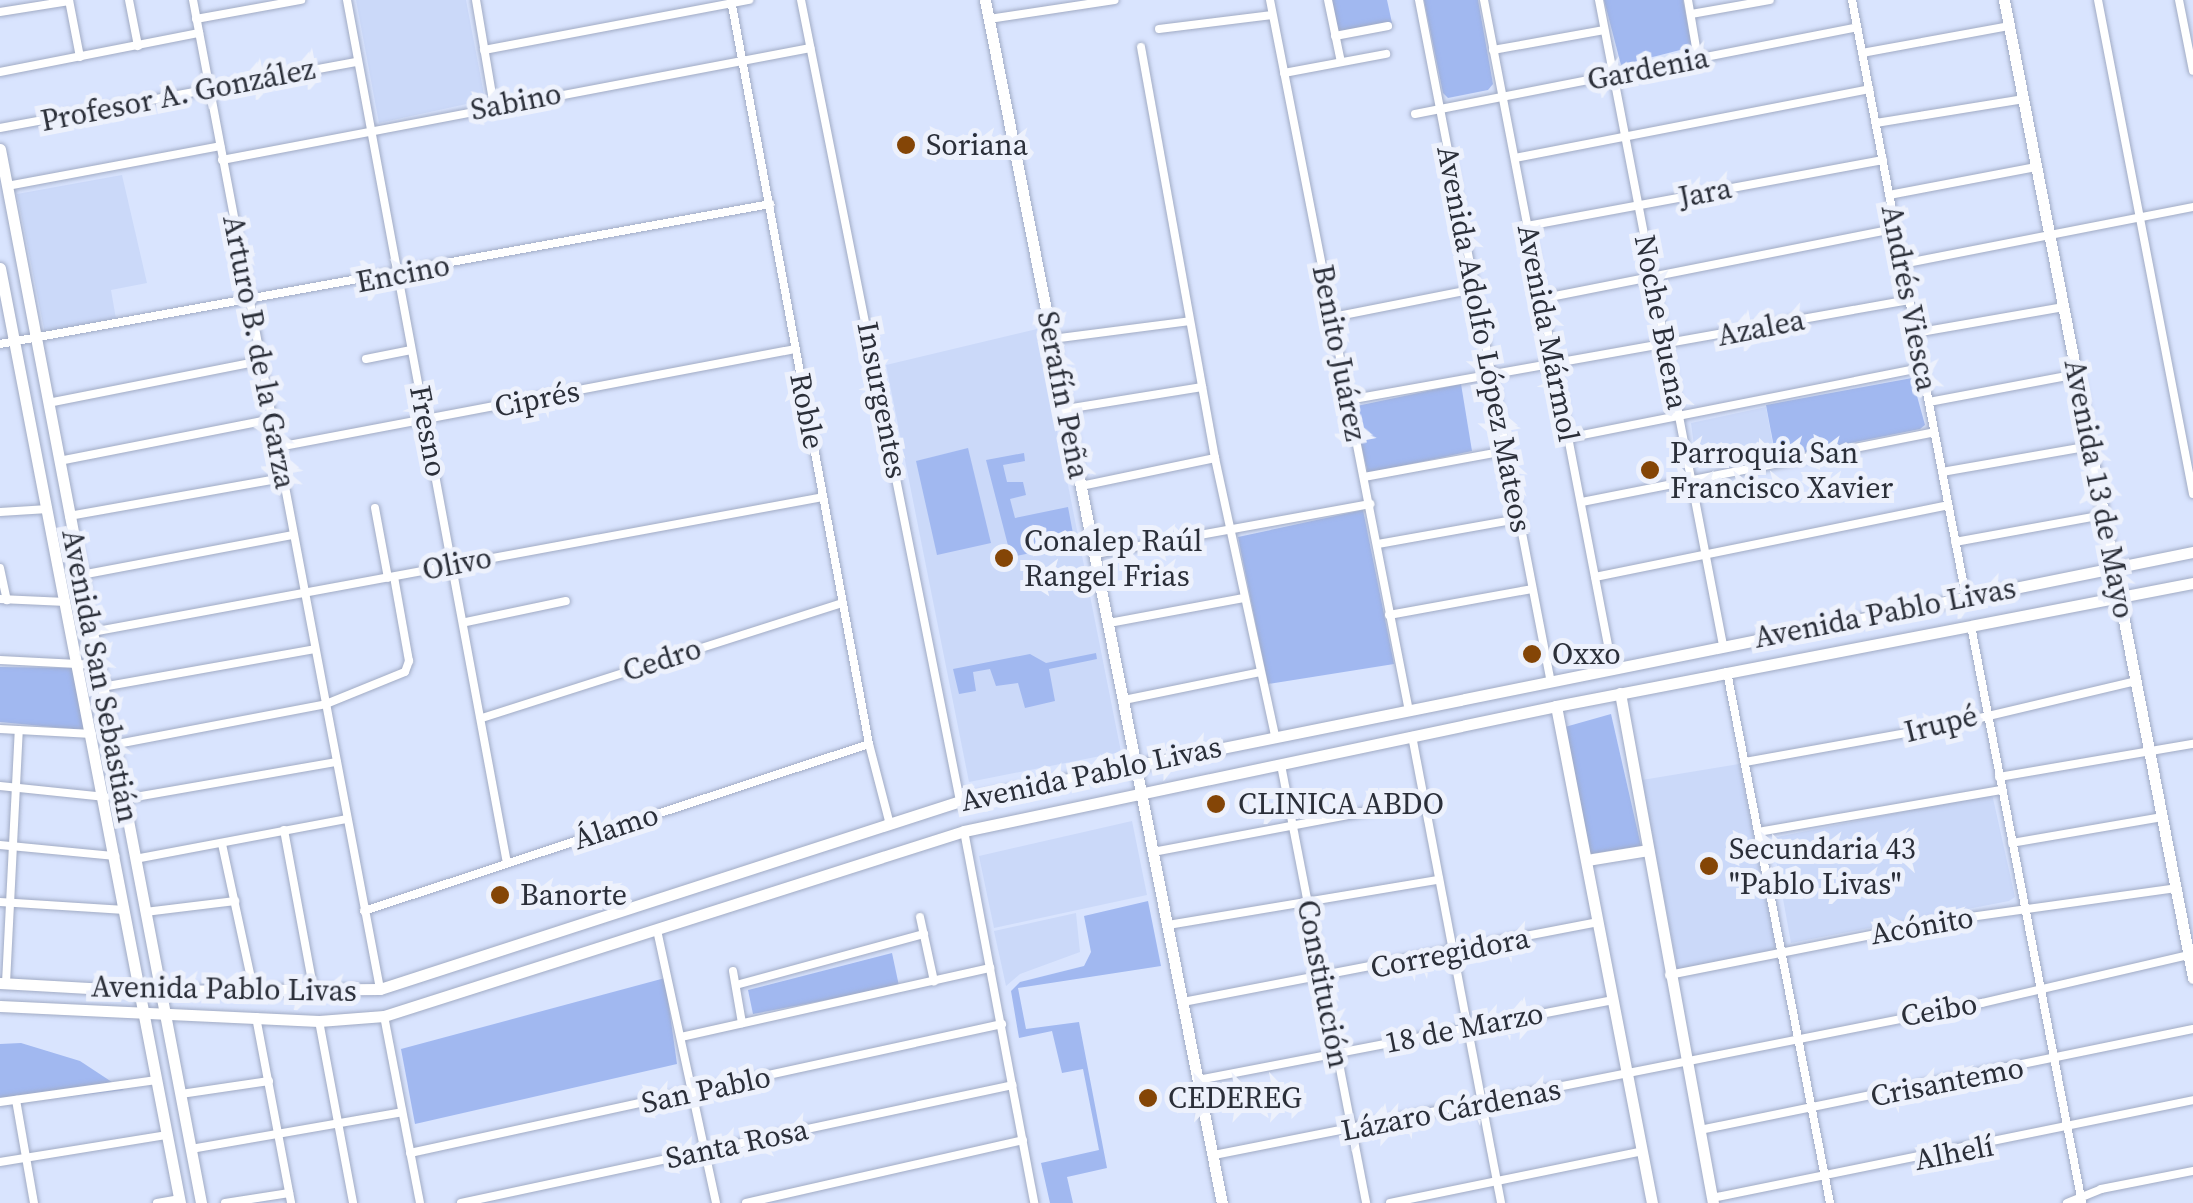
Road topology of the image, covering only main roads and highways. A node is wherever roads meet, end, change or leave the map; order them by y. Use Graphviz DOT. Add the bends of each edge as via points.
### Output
graph roads {
  1 [pos="985,0"];
  2 [pos="2004,0"];
  3 [pos="0,149"];
  4 [pos="0,268"];
  5 [pos="2193,552"];
  6 [pos="2114,567"];
  7 [pos="2193,583"];
  8 [pos="2121,597"];
  9 [pos="1620,693"];
  10 [pos="1556,706"];
  11 [pos="1136,764"];
  12 [pos="1142,792"];
  13 [pos="1648,850"];
  14 [pos="1587,860"];
  15 [pos="2191,954"];
  16 [pos="2193,978"];
  17 [pos="3,983"];
  18 [pos="142,991"];
  19 [pos="160,991"];
  20 [pos="0,1006"];
  21 [pos="144,1014"];
  22 [pos="165,1015"];
  23 [pos="172,1048"];
  24 [pos="151,1051"];
  25 [pos="180,1201"];
  26 [pos="1713,1201"];
  27 [pos="201,1203"];
  28 [pos="1222,1203"];
  29 [pos="1652,1203"];
  1 -- 11 [label="main road, Serafín Peña"];
  2 -- 6 [label="main road, Avenida 13 de Mayo"];
  3 -- 19 [label="main road, Avenida San Sebastián"];
  4 -- 18 [label="main road, Avenida San Sebastián"];
  5 -- 6 [label="main road, Avenida Pablo Livas"];
  6 -- 8 [label="main road, Avenida 13 de Mayo"];
  6 -- 11 [label="main road, Avenida Pablo Livas"];
  7 -- 8 [label="main road, Avenida Pablo Livas"];
  8 -- 9 [label="main road, Avenida Pablo Livas"];
  8 -- 15 [label="main road, Avenida 13 de Mayo"];
  9 -- 10 [label="main road, Avenida Pablo Livas"];
  9 -- 13 [label="main road"];
  10 -- 12 [label="main road, Avenida Pablo Livas"];
  10 -- 14 [label="main road"];
  11 -- 12 [label="main road, Serafín Peña"];
  11 -- 19 [label="main road, Avenida Pablo Livas" via="889,821 380,989"];
  12 -- 22 [label="main road, Avenida Pablo Livas" via="964,831 384,1016 319,1021"];
  12 -- 28 [label="main road, Serafín Peña"];
  13 -- 14 [label="main road"];
  13 -- 26 [label="main road"];
  14 -- 29 [label="main road"];
  15 -- 16 [label="main road, Avenida 13 de Mayo"];
  17 -- 18 [label="main road, Avenida Pablo Livas"];
  18 -- 19 [label="main road, Avenida Pablo Livas"];
  18 -- 21 [label="main road, Avenida San Sebastián"];
  19 -- 22 [label="main road, Avenida San Sebastián"];
  20 -- 21 [label="main road, Avenida Pablo Livas"];
  21 -- 22 [label="main road, Avenida Pablo Livas"];
  21 -- 24 [label="main road, Avenida San Sebastián"];
  22 -- 23 [label="main road, Avenida San Sebastián"];
  23 -- 24 [label="main road"];
  23 -- 27 [label="main road, Avenida San Sebastián"];
  24 -- 25 [label="main road, Avenida San Sebastián"];
}
